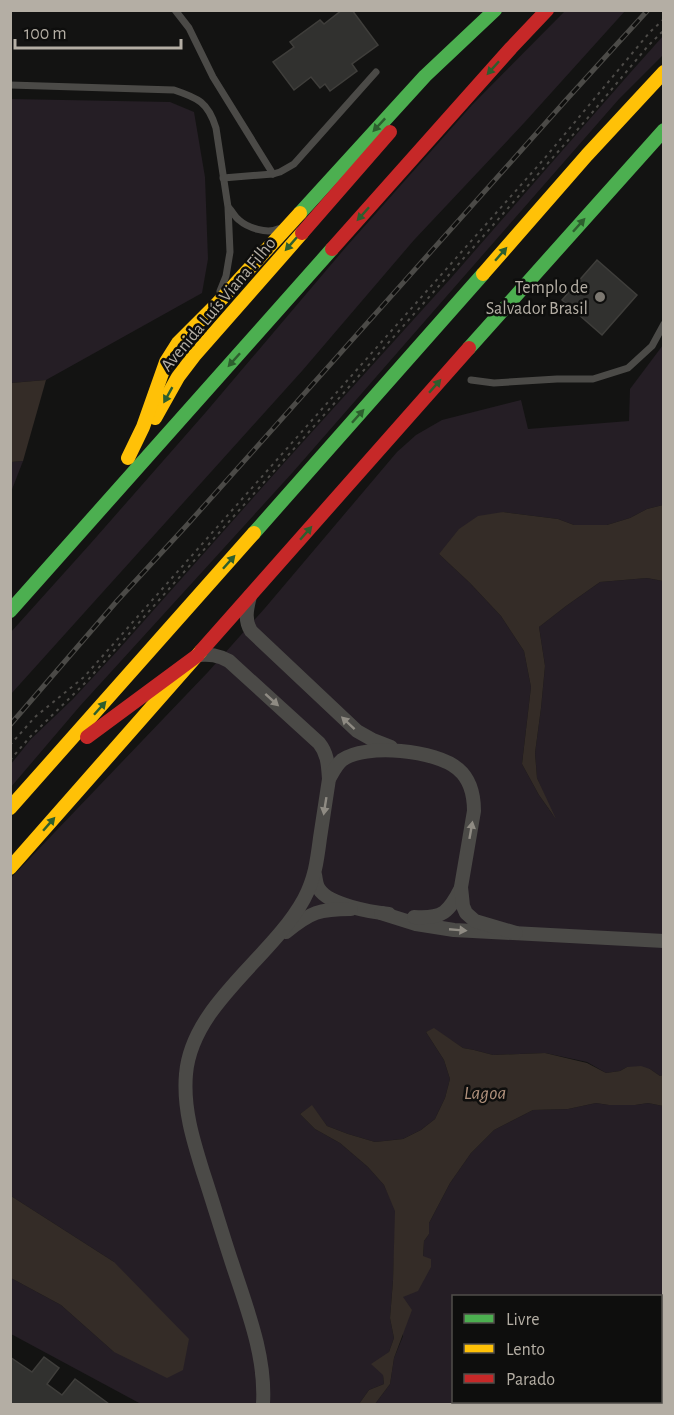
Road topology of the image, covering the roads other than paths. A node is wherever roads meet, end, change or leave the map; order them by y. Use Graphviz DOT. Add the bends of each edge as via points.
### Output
graph roads {
  1 [pos="175,10"];
  2 [pos="495,10"];
  3 [pos="540,10"];
  4 [pos="547,10"];
  5 [pos="511,48"];
  6 [pos="376,72"];
  7 [pos="663,72"];
  8 [pos="10,85"];
  9 [pos="663,130"];
  10 [pos="273,174"];
  11 [pos="223,178"];
  12 [pos="228,207"];
  13 [pos="288,224"];
  14 [pos="216,305"];
  15 [pos="663,324"];
  16 [pos="471,380"];
  17 [pos="128,458"];
  18 [pos="35,583"];
  19 [pos="250,596"];
  20 [pos="10,611"];
  21 [pos="198,655"];
  22 [pos="398,750"];
  23 [pos="47,767"];
  24 [pos="329,779"];
  25 [pos="10,808"];
  26 [pos="10,868"];
  27 [pos="315,875"];
  28 [pos="461,887"];
  29 [pos="361,909"];
  30 [pos="381,913"];
  31 [pos="516,933"];
  32 [pos="663,941"];
  33 [pos="273,943"];
  34 [pos="263,1404"];
  1 -- 10 [label="lane"];
  2 -- 13 [label="main road, Avenida Luís Viana Filho, one-way" via="424,76"];
  2 -- 17 [label="main road, Avenida Luís Viana Filho, one-way" via="194,356"];
  3 -- 5 [label="main road"];
  4 -- 5 [label="main road"];
  5 -- 18 [label="main road, one-way"];
  6 -- 10 [label="lane" via="294,164"];
  23 -- 7 [label="main road, one-way"];
  8 -- 11 [label="lane" via="174,90 189,95 205,104 213,116"];
  19 -- 9 [label="main road, one-way"];
  10 -- 11 [label="lane"];
  11 -- 12 [label="lane"];
  12 -- 13 [label="lane" via="239,220 254,228 273,231"];
  12 -- 14 [label="lane" via="230,252"];
  13 -- 14 [label="main road, Avenida Luís Viana Filho"];
  14 -- 17 [label="main road, Avenida Luís Viana Filho" via="171,352"];
  15 -- 16 [label="lane" via="652,346 628,368 593,379 494,383"];
  17 -- 18 [label="main road"];
  18 -- 20 [label="main road"];
  19 -- 21 [label="main road"];
  22 -- 19 [label="street, one-way" via="357,731 251,631 246,621"];
  21 -- 23 [label="main road"];
  21 -- 24 [label="street, one-way" via="218,655 229,661 319,743 327,759"];
  26 -- 21 [label="main road, one-way"];
  22 -- 24 [label="street" via="356,753 336,766"];
  28 -- 22 [label="street, one-way" via="474,811 470,786 459,770 445,760"];
  23 -- 25 [label="main road"];
  24 -- 27 [label="street, one-way"];
  27 -- 29 [label="street" via="319,889 327,897"];
  27 -- 33 [label="street" via="298,910"];
  28 -- 30 [label="street" via="448,909 437,916"];
  28 -- 31 [label="street" via="463,906 471,918"];
  29 -- 30 [label="street"];
  29 -- 33 [label="street" via="315,913"];
  30 -- 31 [label="street, one-way" via="454,930"];
  31 -- 32 [label="street"];
  33 -- 34 [label="street" via="223,996 201,1027 186,1071 185,1092 195,1145 254,1333 264,1382"];
}
